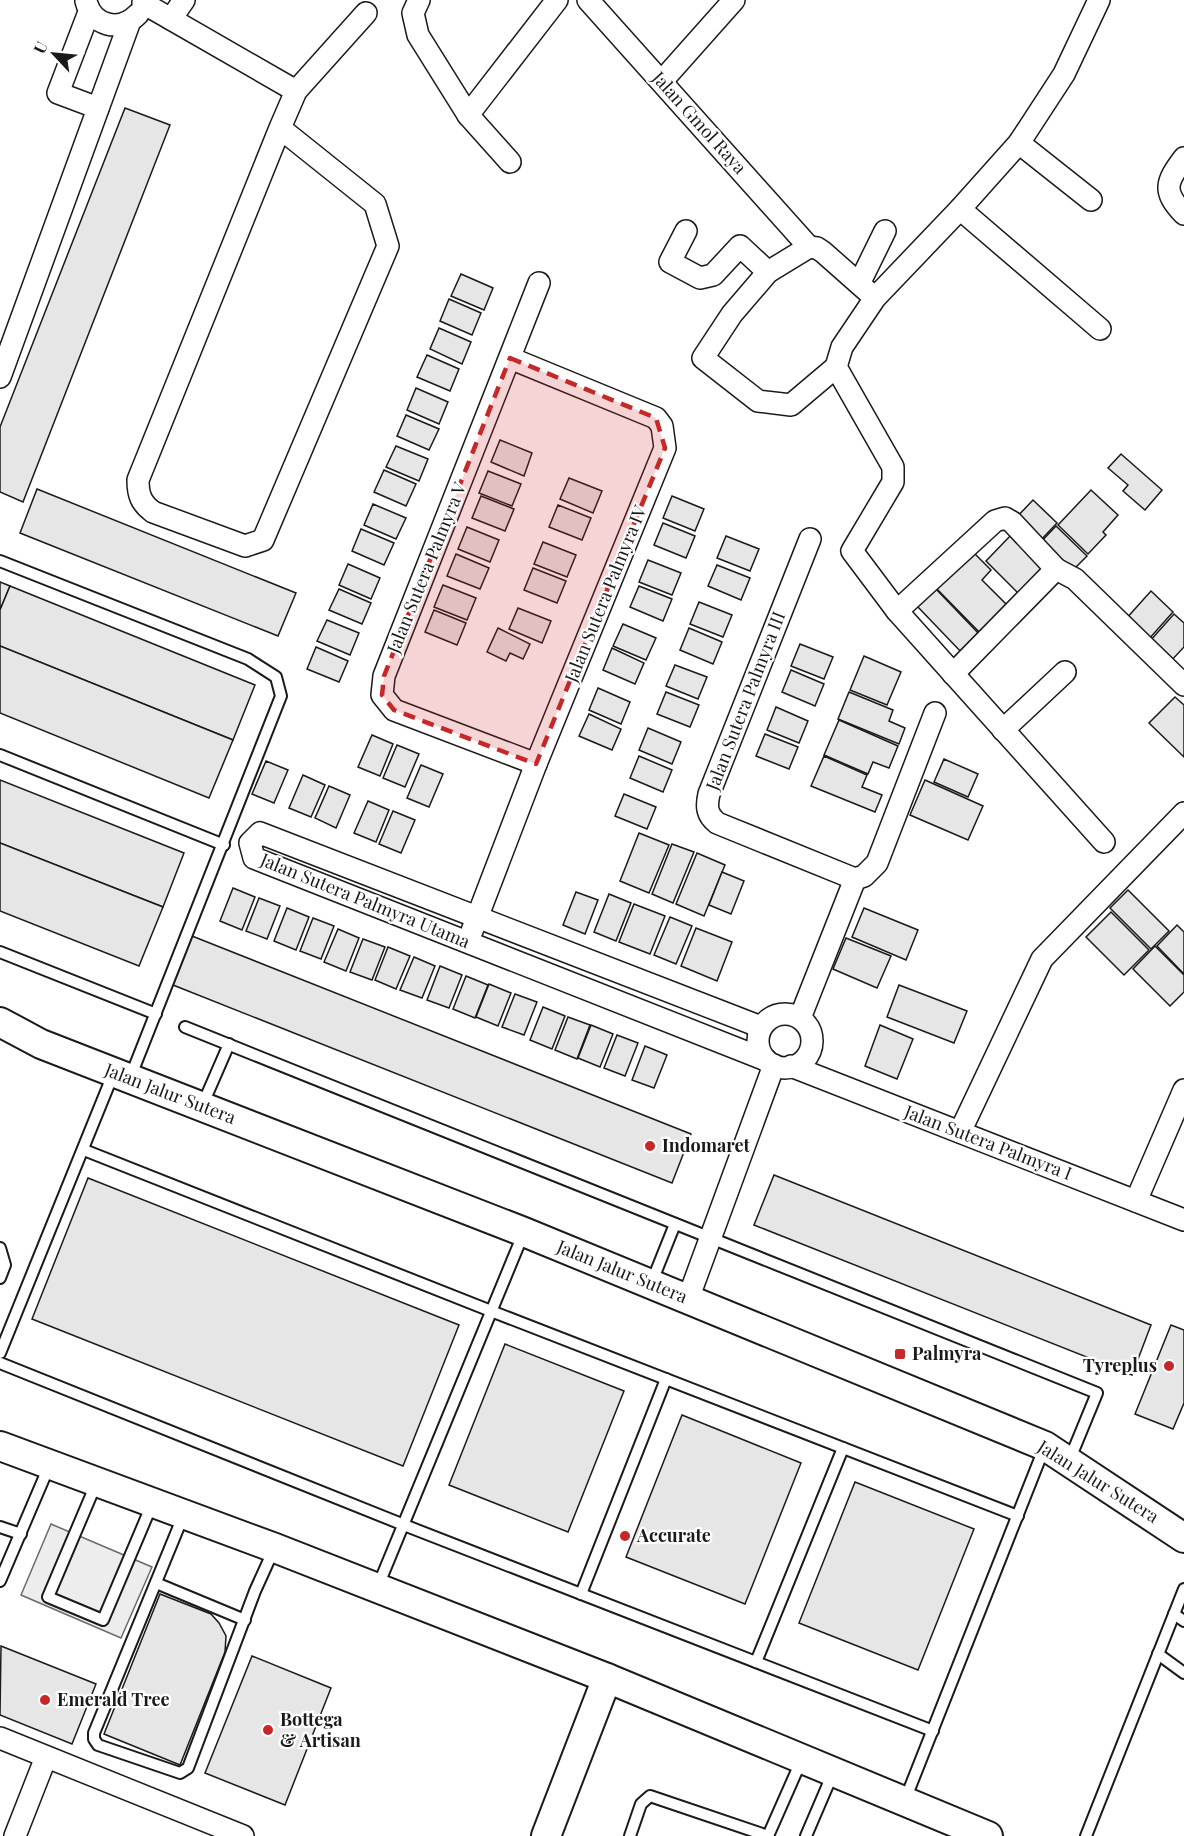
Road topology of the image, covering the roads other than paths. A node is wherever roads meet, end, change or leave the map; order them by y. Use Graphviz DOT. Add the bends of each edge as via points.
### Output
graph roads {
  1 [pos="184,0"];
  2 [pos="419,0"];
  3 [pos="557,0"];
  4 [pos="588,0"];
  5 [pos="734,0"];
  6 [pos="1099,0"];
  7 [pos="143,1"];
  8 [pos="88,6"];
  9 [pos="366,13"];
  10 [pos="171,19"];
  11 [pos="130,21"];
  12 [pos="662,81"];
  13 [pos="296,91"];
  14 [pos="98,108"];
  15 [pos="468,115"];
  16 [pos="280,128"];
  17 [pos="1019,143"];
  18 [pos="1184,158"];
  19 [pos="510,162"];
  20 [pos="1091,200"];
  21 [pos="960,209"];
  22 [pos="1184,214"];
  23 [pos="686,231"];
  24 [pos="885,231"];
  25 [pos="809,247"];
  26 [pos="768,272"];
  27 [pos="860,282"];
  28 [pos="538,283"];
  29 [pos="875,298"];
  30 [pos="1100,329"];
  31 [pos="510,358"];
  32 [pos="836,367"];
  33 [pos="0,377"];
  34 [pos="810,540"];
  35 [pos="0,561"];
  36 [pos="1056,569"];
  37 [pos="897,611"];
  38 [pos="1065,672"];
  39 [pos="953,674"];
  40 [pos="1184,685"];
  41 [pos="935,713"];
  42 [pos="1003,730"];
  43 [pos="0,755"];
  44 [pos="537,764"];
  45 [pos="1184,813"];
  46 [pos="1104,842"];
  47 [pos="224,844"];
  48 [pos="855,879"];
  49 [pos="477,918"];
  50 [pos="467,943"];
  51 [pos="0,952"];
  52 [pos="156,1014"];
  53 [pos="800,1018"];
  54 [pos="0,1022"];
  55 [pos="185,1027"];
  56 [pos="761,1027"];
  57 [pos="0,1040"];
  58 [pos="41,1044"];
  59 [pos="229,1044"];
  60 [pos="777,1064"];
  61 [pos="122,1075"];
  62 [pos="1184,1090"];
  63 [pos="202,1106"];
  64 [pos="960,1132"];
  65 [pos="84,1150"];
  66 [pos="1136,1201"];
  67 [pos="1184,1220"];
  68 [pos="675,1224"];
  69 [pos="524,1232"];
  70 [pos="710,1238"];
  71 [pos="0,1248"];
  72 [pos="0,1278"];
  73 [pos="651,1284"];
  74 [pos="688,1299"];
  75 [pos="491,1311"];
  76 [pos="0,1353"];
  77 [pos="0,1363"];
  78 [pos="666,1379"];
  79 [pos="0,1446"];
  80 [pos="1045,1446"];
  81 [pos="843,1448"];
  82 [pos="1069,1461"];
  83 [pos="50,1464"];
  84 [pos="97,1482"];
  85 [pos="153,1502"];
  86 [pos="184,1514"];
  87 [pos="1018,1516"];
  88 [pos="404,1525"];
  89 [pos="0,1527"];
  90 [pos="21,1534"];
  91 [pos="1184,1538"];
  92 [pos="275,1548"];
  93 [pos="0,1581"];
  94 [pos="156,1583"];
  95 [pos="377,1589"];
  96 [pos="1184,1589"];
  97 [pos="581,1594"];
  98 [pos="1174,1614"];
  99 [pos="244,1620"];
  100 [pos="1184,1621"];
  101 [pos="1158,1654"];
  102 [pos="756,1662"];
  103 [pos="1184,1673"];
  104 [pos="607,1678"];
  105 [pos="933,1731"];
  106 [pos="0,1738"];
  107 [pos="46,1757"];
  108 [pos="802,1759"];
  109 [pos="833,1772"];
  110 [pos="905,1801"];
  111 [pos="234,1834"];
  112 [pos="15,1836"];
  113 [pos="546,1836"];
  114 [pos="630,1836"];
  115 [pos="768,1836"];
  116 [pos="806,1836"];
  117 [pos="988,1836"];
  118 [pos="1086,1836"];
  1 -- 10 [label="street"];
  2 -- 15 [label="street" via="414,13 418,35"];
  3 -- 15 [label="street"];
  4 -- 12 [label="street, Jalan Gmol Raya"];
  5 -- 12 [label="street"];
  6 -- 17 [label="street" via="1064,74"];
  7 -- 10 [label="street"];
  7 -- 11 [label="street"];
  8 -- 11 [label="street" via="97,20 108,25"];
  8 -- 14 [label="street" via="58,93"];
  9 -- 13 [label="street"];
  10 -- 13 [label="street"];
  11 -- 14 [label="street"];
  12 -- 25 [label="street, Jalan Gmol Raya"];
  13 -- 16 [label="street"];
  14 -- 33 [label="street"];
  15 -- 19 [label="street"];
  16 -- 16 [label="street" via="138,480 138,493 153,512 245,546 263,540 388,246 375,204"];
  17 -- 20 [label="street"];
  17 -- 21 [label="street"];
  18 -- 22 [label="street" via="1168,187 1172,201"];
  21 -- 29 [label="street"];
  21 -- 30 [label="street"];
  23 -- 26 [label="street" via="670,262 700,278 713,275 740,246"];
  24 -- 27 [label="street"];
  25 -- 26 [label="street"];
  25 -- 27 [label="street, Jalan Gmol Raya" via="823,252"];
  26 -- 32 [label="street" via="732,314 703,358 758,401 790,405"];
  27 -- 29 [label="street, Jalan Gmol Raya"];
  28 -- 31 [label="street, Jalan Sutera Palmyra V"];
  29 -- 32 [label="street" via="842,347"];
  31 -- 44 [label="street, Jalan Sutera Palmyra IV" via="656,418 662,426 665,448"];
  31 -- 44 [label="street, Jalan Sutera Palmyra V" via="384,676 382,695 394,710"];
  32 -- 37 [label="street" via="893,467 893,482 852,551"];
  34 -- 48 [label="street, Jalan Sutera Palmyra III" via="707,807 717,823"];
  35 -- 47 [label="lane" via="248,659 276,676 281,696"];
  36 -- 37 [label="street" via="1005,518 995,521"];
  36 -- 39 [label="street"];
  36 -- 40 [label="street" via="1075,579"];
  37 -- 39 [label="street"];
  38 -- 42 [label="street"];
  39 -- 42 [label="street"];
  41 -- 48 [label="street" via="877,863"];
  42 -- 46 [label="street"];
  43 -- 47 [label="lane"];
  44 -- 49 [label="street, Jalan Sutera Palmyra IV"];
  45 -- 64 [label="street" via="1042,959"];
  47 -- 52 [label="lane"];
  48 -- 53 [label="street"];
  49 -- 50 [label="street, Jalan Sutera Palmyra IV"];
  49 -- 50 [label="street, Jalan Sutera Palmyra Utama" via="260,833 250,843 254,858"];
  49 -- 56 [label="street, Jalan Sutera Palmyra Utama"];
  50 -- 60 [label="street, Jalan Sutera Palmyra Utama"];
  51 -- 52 [label="lane"];
  52 -- 61 [label="lane"];
  53 -- 56 [label="street" via="783,1013 774,1015"];
  53 -- 60 [label="street" via="810,1032 810,1050 799,1064"];
  54 -- 58 [label="main road, Jalan Jalur Sutera"];
  55 -- 59 [label="lane"];
  56 -- 60 [label="street" via="761,1053"];
  57 -- 58 [label="main road, Jalan Jalur Sutera"];
  58 -- 61 [label="main road, Jalan Jalur Sutera"];
  59 -- 63 [label="lane"];
  59 -- 68 [label="lane"];
  60 -- 64 [label="street, Jalan Sutera Palmyra I"];
  60 -- 70 [label="street"];
  61 -- 63 [label="main road, Jalan Jalur Sutera"];
  61 -- 65 [label="lane"];
  62 -- 66 [label="street"];
  63 -- 69 [label="main road, Jalan Jalur Sutera"];
  64 -- 66 [label="street, Jalan Sutera Palmyra I"];
  65 -- 75 [label="lane"];
  65 -- 76 [label="lane"];
  66 -- 67 [label="street, Jalan Sutera Palmyra I"];
  68 -- 70 [label="lane"];
  68 -- 73 [label="lane"];
  69 -- 73 [label="main road, Jalan Jalur Sutera"];
  69 -- 75 [label="lane"];
  70 -- 74 [label="street"];
  70 -- 82 [label="lane" via="1097,1394"];
  71 -- 72 [label="lane" via="5,1265"];
  73 -- 74 [label="main road, Jalan Jalur Sutera"];
  74 -- 80 [label="main road, Jalan Jalur Sutera"];
  75 -- 78 [label="lane"];
  75 -- 88 [label="lane"];
  77 -- 88 [label="lane"];
  78 -- 81 [label="lane"];
  78 -- 97 [label="lane"];
  79 -- 83 [label="main road"];
  80 -- 82 [label="main road, Jalan Jalur Sutera"];
  80 -- 87 [label="lane"];
  81 -- 87 [label="lane"];
  81 -- 102 [label="lane"];
  82 -- 91 [label="main road, Jalan Jalur Sutera"];
  83 -- 84 [label="main road"];
  83 -- 90 [label="lane"];
  84 -- 85 [label="main road"];
  84 -- 85 [label="lane" via="48,1597 103,1620"];
  85 -- 86 [label="main road"];
  86 -- 92 [label="main road"];
  86 -- 94 [label="lane"];
  87 -- 105 [label="lane"];
  88 -- 95 [label="lane"];
  88 -- 97 [label="lane"];
  89 -- 90 [label="lane"];
  90 -- 93 [label="lane"];
  92 -- 95 [label="main road"];
  92 -- 99 [label="lane"];
  94 -- 99 [label="lane"];
  94 -- 99 [label="lane" via="94,1733 98,1745 180,1773 185,1771"];
  95 -- 104 [label="main road"];
  96 -- 98 [label="lane"];
  97 -- 102 [label="lane"];
  98 -- 100 [label="lane"];
  98 -- 101 [label="lane"];
  101 -- 103 [label="lane"];
  101 -- 118 [label="lane"];
  102 -- 105 [label="lane"];
  104 -- 108 [label="main road"];
  104 -- 113 [label="main road"];
  105 -- 110 [label="lane"];
  106 -- 107 [label="street"];
  107 -- 111 [label="street"];
  107 -- 112 [label="street"];
  108 -- 109 [label="main road"];
  108 -- 115 [label="lane"];
  109 -- 110 [label="main road"];
  109 -- 116 [label="lane"];
  110 -- 117 [label="main road" via="950,1825"];
  114 -- 115 [label="lane" via="641,1804 650,1796"];
}
